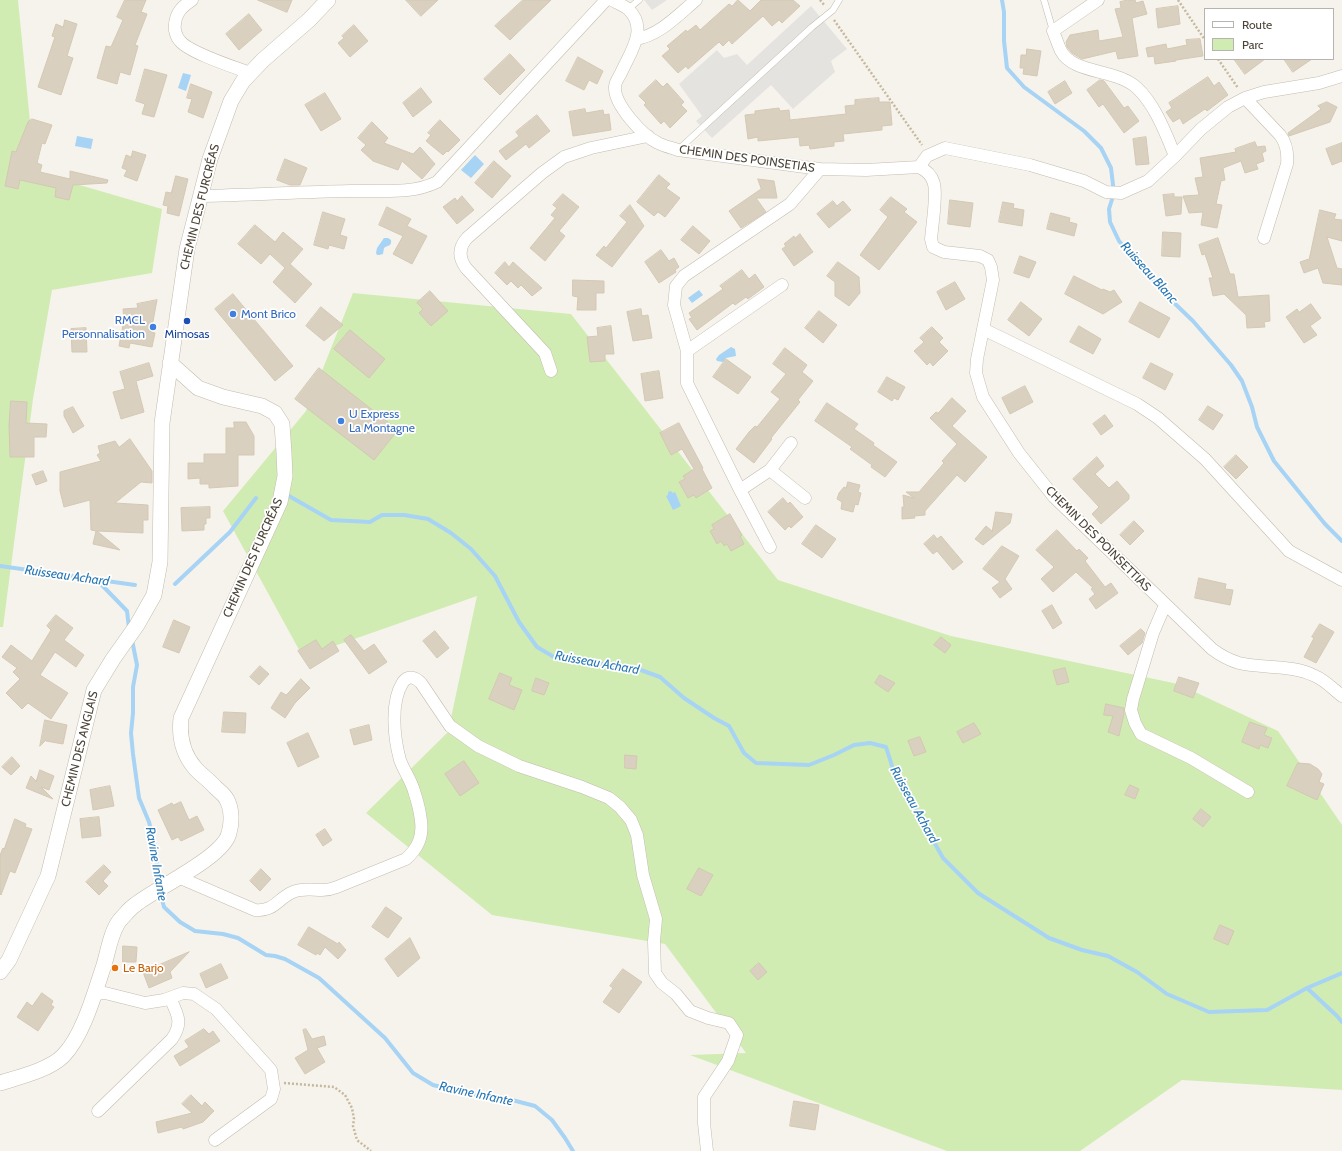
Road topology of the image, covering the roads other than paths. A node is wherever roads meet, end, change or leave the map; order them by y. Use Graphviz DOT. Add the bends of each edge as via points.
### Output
graph roads {
  1 [pos="192,0"];
  2 [pos="328,0"];
  3 [pos="606,0"];
  4 [pos="612,0"];
  5 [pos="639,0"];
  6 [pos="696,0"];
  7 [pos="839,0"];
  8 [pos="1044,0"];
  9 [pos="1098,0"];
  10 [pos="628,9"];
  11 [pos="1053,31"];
  12 [pos="636,39"];
  13 [pos="250,74"];
  14 [pos="1342,76"];
  15 [pos="1245,98"];
  16 [pos="648,136"];
  17 [pos="678,150"];
  18 [pos="1175,156"];
  19 [pos="919,168"];
  20 [pos="820,170"];
  21 [pos="200,196"];
  22 [pos="1264,238"];
  23 [pos="782,285"];
  24 [pos="983,329"];
  25 [pos="687,351"];
  26 [pos="170,363"];
  27 [pos="551,371"];
  28 [pos="791,443"];
  29 [pos="770,470"];
  30 [pos="740,490"];
  31 [pos="805,498"];
  32 [pos="770,548"];
  33 [pos="1342,580"];
  34 [pos="1165,605"];
  35 [pos="1342,696"];
  36 [pos="1248,792"];
  37 [pos="178,876"];
  38 [pos="0,972"];
  39 [pos="94,994"];
  40 [pos="170,998"];
  41 [pos="0,1083"];
  42 [pos="98,1111"];
  43 [pos="215,1140"];
  44 [pos="707,1151"];
  1 -- 13 [label="street" via="183,6 176,16 174,29 179,41 190,49"];
  2 -- 13 [label="street, CHEMIN DES FURCRÉAS"];
  3 -- 21 [label="street" via="437,182 425,188"];
  4 -- 10 [label="street"];
  5 -- 10 [label="lane"];
  6 -- 12 [label="street" via="661,29 647,37"];
  7 -- 17 [label="lane" via="833,10"];
  8 -- 11 [label="lane"];
  9 -- 11 [label="street"];
  10 -- 12 [label="street, CHEMIN DES POINSETIAS" via="638,29"];
  11 -- 18 [label="street" via="1061,52 1075,64 1125,79 1136,87 1162,126"];
  12 -- 16 [label="street, CHEMIN DES POINSETIAS" via="615,86 616,96 621,106"];
  13 -- 21 [label="street, CHEMIN DES FURCRÉAS" via="231,100"];
  14 -- 15 [label="street"];
  15 -- 18 [label="street" via="1228,107 1201,129"];
  15 -- 22 [label="street" via="1284,140 1288,155"];
  16 -- 17 [label="street, CHEMIN DES POINSETIAS" via="658,143"];
  16 -- 27 [label="street" via="591,148 564,157 542,173 460,247 461,259 466,268 545,353"];
  17 -- 20 [label="street, CHEMIN DES POINSETIAS"];
  18 -- 19 [label="street" via="1148,181 1121,193 1106,192 1084,181 1030,165 945,148 927,156"];
  19 -- 20 [label="street, CHEMIN DES POINSETIAS"];
  19 -- 24 [label="street, CHEMIN DES POINSETTIAS" via="929,174 936,192 931,239 933,247 944,252 980,256 988,260 992,267"];
  20 -- 25 [label="street" via="790,204 684,276 676,286 674,305"];
  21 -- 26 [label="street, CHEMIN DES FURCRÉAS" via="187,249"];
  23 -- 25 [label="street"];
  24 -- 33 [label="street" via="1137,404 1158,418 1205,459 1288,551"];
  24 -- 34 [label="street, CHEMIN DES POINSETTIAS" via="976,373 979,385 983,397 1019,453 1054,497"];
  25 -- 30 [label="street" via="688,382"];
  26 -- 37 [label="street, CHEMIN DES FURCRÉAS" via="198,388 262,406 275,413 282,424 285,476 280,502 181,718 182,742 187,756 196,769 227,799 230,808 229,834 221,847 207,859"];
  26 -- 38 [label="street, CHEMIN DES ANGLAIS" via="162,423 160,562 154,595 94,690 48,876 9,960"];
  28 -- 29 [label="street"];
  29 -- 30 [label="street"];
  29 -- 31 [label="street"];
  30 -- 32 [label="street"];
  34 -- 35 [label="street, CHEMIN DES POINSETTIAS" via="1202,641 1222,656 1240,663 1302,671 1316,676"];
  34 -- 36 [label="street" via="1153,633 1133,699 1131,710 1134,723 1141,734 1191,758"];
  37 -- 39 [label="street, CHEMIN DES FURCRÉAS" via="134,905 119,922"];
  37 -- 44 [label="street" via="262,911 294,891 337,887 406,859 420,842 422,831 414,791 400,760 394,723 396,698 402,683 409,678 416,678 450,726 478,746 519,766 609,798 631,820 637,835 643,874 656,919 656,973 662,983 676,994 690,1011 729,1023 737,1035 728,1061 704,1097"];
  39 -- 40 [label="street" via="105,993 145,1003"];
  39 -- 41 [label="street" via="82,1026 63,1056 46,1067"];
  40 -- 42 [label="street" via="178,1015 177,1032"];
  40 -- 43 [label="street" via="183,993 194,994 216,1009 271,1070 274,1081 271,1099"];
}
